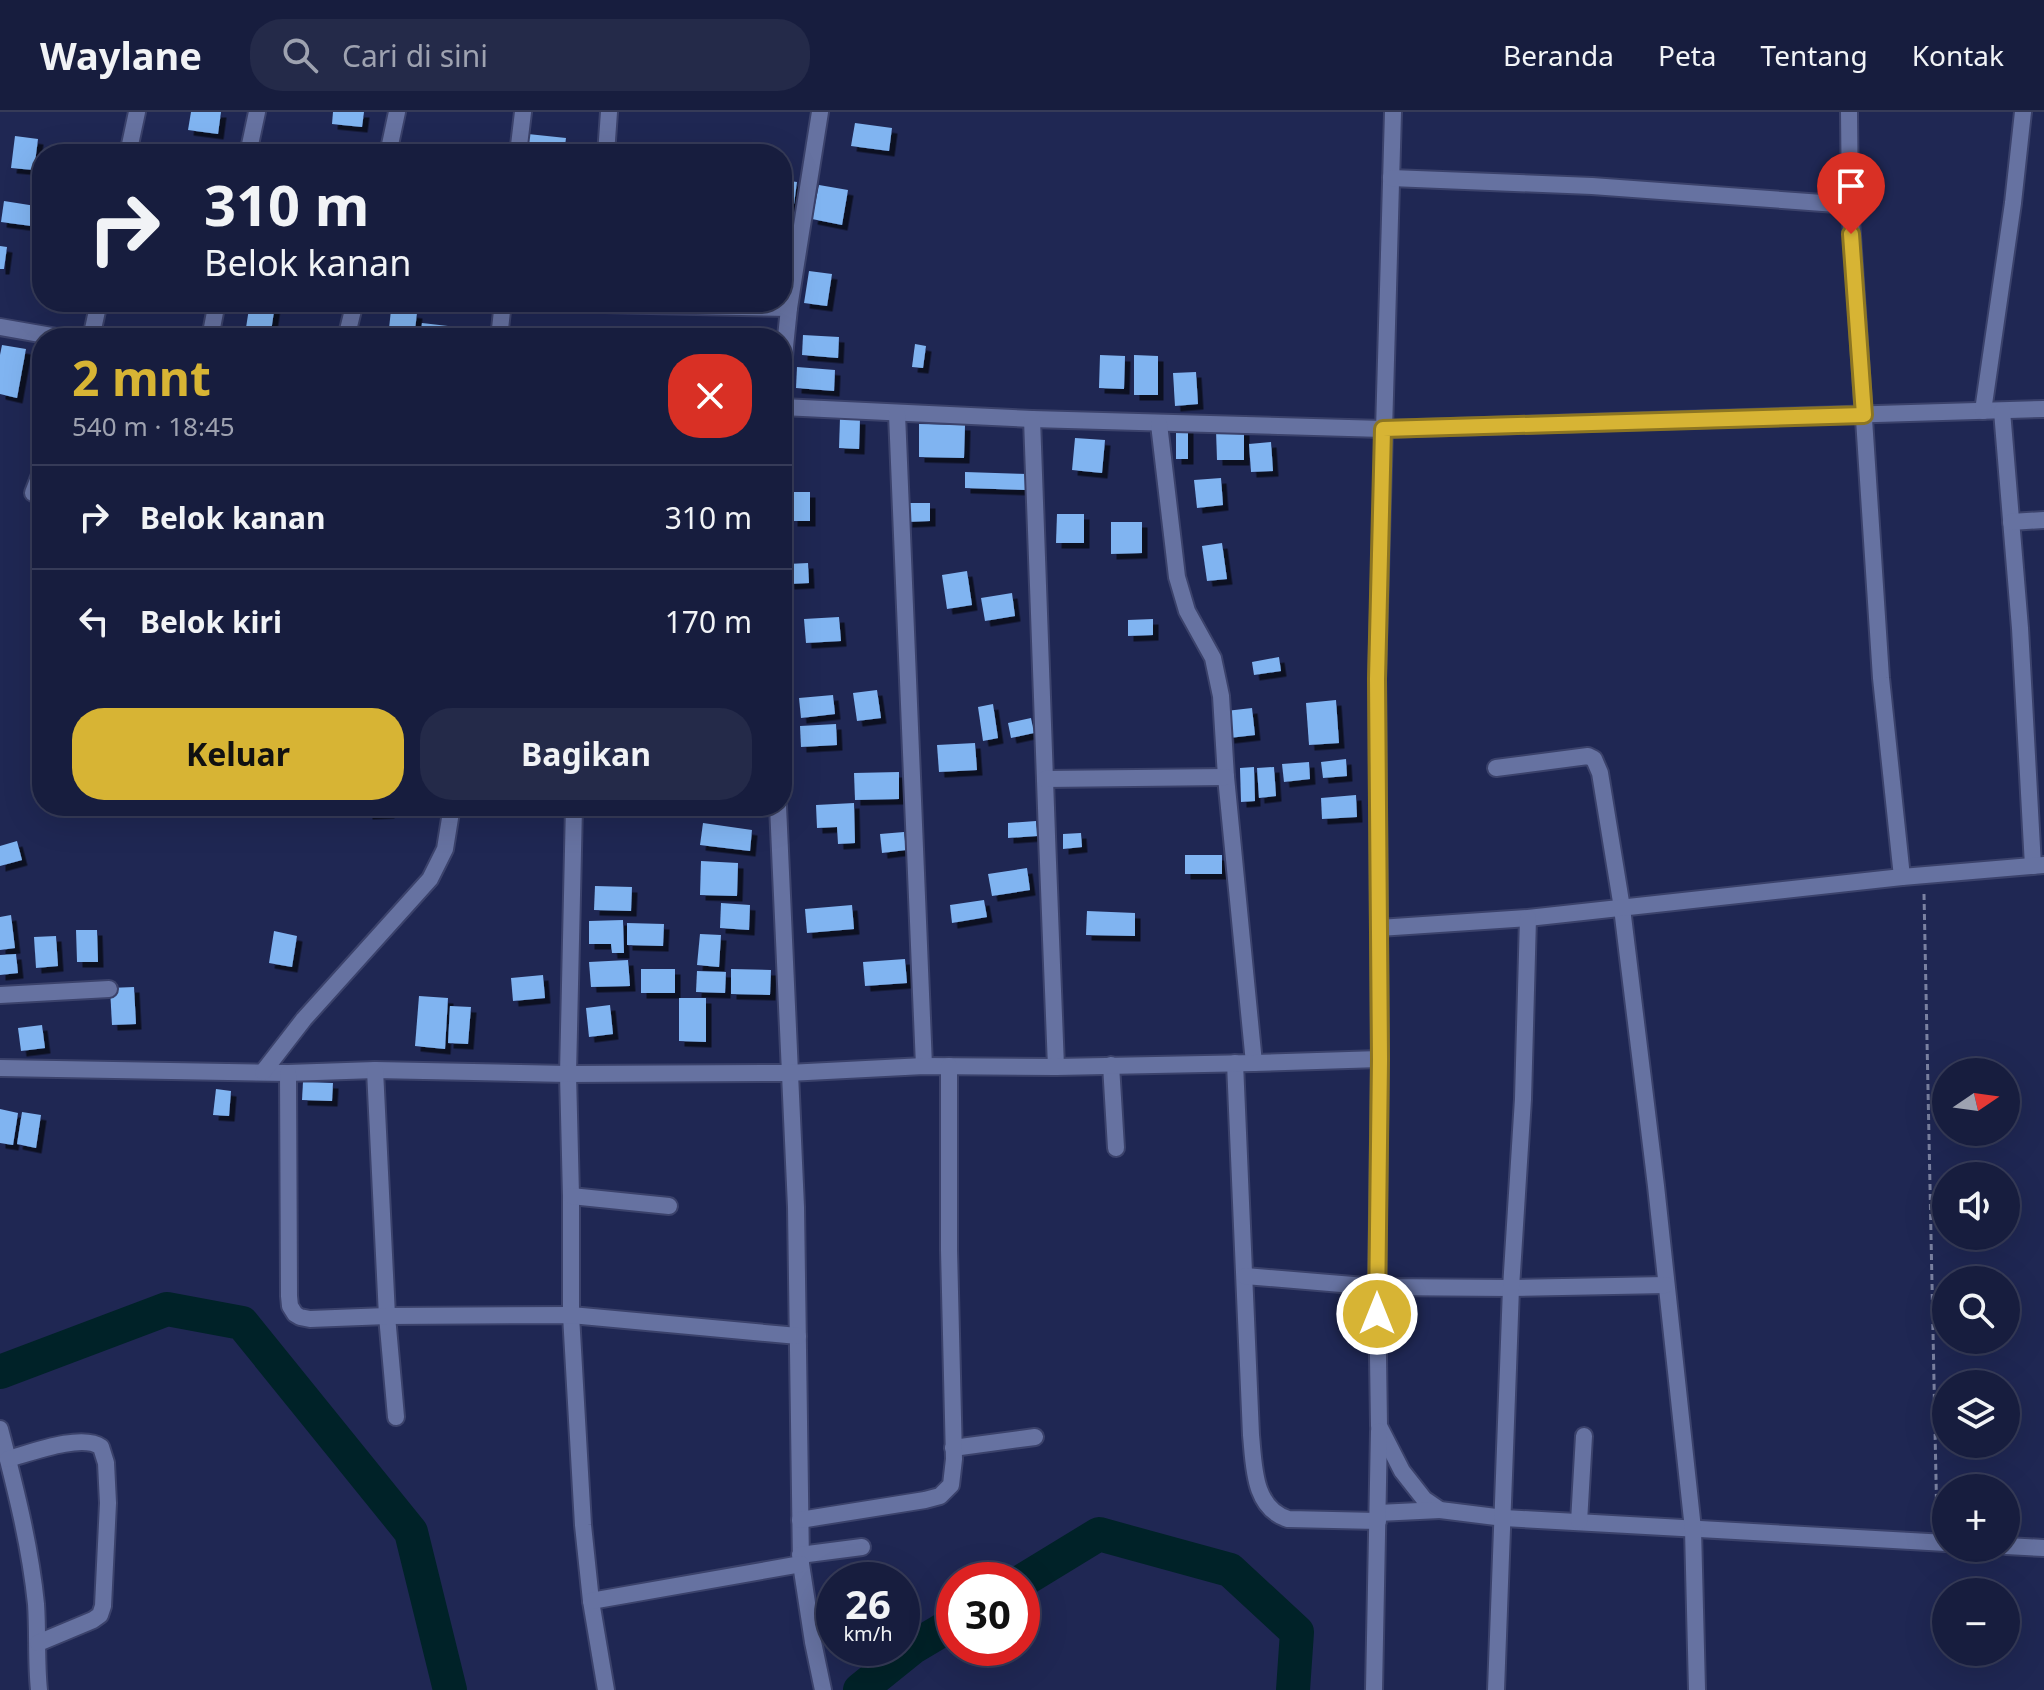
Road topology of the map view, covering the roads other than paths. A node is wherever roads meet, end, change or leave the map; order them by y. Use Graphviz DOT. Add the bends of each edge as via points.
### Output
graph roads {
  1 [pos="137,112"];
  2 [pos="257,112"];
  3 [pos="397,112"];
  4 [pos="523,112"];
  5 [pos="609,112"];
  6 [pos="820,112"];
  7 [pos="1393,112"];
  8 [pos="1849,112"];
  9 [pos="2023,112"];
  10 [pos="130,144"];
  11 [pos="250,144"];
  12 [pos="390,144"];
  13 [pos="519,144"];
  14 [pos="607,144"];
  15 [pos="1391,178"];
  16 [pos="1850,205"];
  17 [pos="792,289"];
  18 [pos="0,327"];
  19 [pos="32,333"];
  20 [pos="792,408"];
  21 [pos="2044,409"];
  22 [pos="1983,411"];
  23 [pos="2002,411"];
  24 [pos="897,414"];
  25 [pos="1864,415"];
  26 [pos="1032,419"];
  27 [pos="1159,424"];
  28 [pos="1383,429"];
  29 [pos="2044,520"];
  30 [pos="2011,522"];
  31 [pos="1496,768"];
  32 [pos="1226,777"];
  33 [pos="1045,779"];
  34 [pos="450,816"];
  35 [pos="574,816"];
  36 [pos="778,816"];
  37 [pos="2038,866"];
  38 [pos="1902,877"];
  39 [pos="1622,908"];
  40 [pos="1528,918"];
  41 [pos="1379,928"];
  42 [pos="109,989"];
  43 [pos="0,995"];
  44 [pos="1380,1059"];
  45 [pos="1235,1063"];
  46 [pos="1254,1063"];
  47 [pos="1111,1065"];
  48 [pos="924,1066"];
  49 [pos="949,1066"];
  50 [pos="1056,1067"];
  51 [pos="0,1068"];
  52 [pos="375,1070"];
  53 [pos="263,1072"];
  54 [pos="288,1073"];
  55 [pos="788,1073"];
  56 [pos="568,1074"];
  57 [pos="1116,1148"];
  58 [pos="571,1196"];
  59 [pos="669,1206"];
  60 [pos="1245,1276"];
  61 [pos="1666,1285"];
  62 [pos="1377,1287"];
  63 [pos="1511,1288"];
  64 [pos="571,1315"];
  65 [pos="387,1316"];
  66 [pos="798,1336"];
  67 [pos="396,1417"];
  68 [pos="1379,1426"];
  69 [pos="0,1429"];
  70 [pos="1584,1436"];
  71 [pos="1035,1437"];
  72 [pos="953,1448"];
  73 [pos="8,1459"];
  74 [pos="1440,1510"];
  75 [pos="1378,1517"];
  76 [pos="1504,1518"];
  77 [pos="800,1520"];
  78 [pos="1579,1522"];
  79 [pos="1693,1529"];
  80 [pos="1932,1542"];
  81 [pos="862,1547"];
  82 [pos="2020,1547"];
  83 [pos="2044,1548"];
  84 [pos="801,1559"];
  85 [pos="591,1601"];
  86 [pos="38,1643"];
  87 [pos="822,1686"];
  88 [pos="39,1690"];
  89 [pos="606,1690"];
  90 [pos="1374,1690"];
  91 [pos="1496,1690"];
  92 [pos="1697,1690"];
  1 -- 10 [label="street"];
  2 -- 11 [label="street"];
  3 -- 12 [label="street"];
  4 -- 13 [label="street"];
  5 -- 14 [label="street"];
  6 -- 17 [label="street"];
  7 -- 15 [label="street"];
  8 -- 16 [label="street"];
  9 -- 22 [label="street"];
  15 -- 16 [label="street"];
  15 -- 28 [label="street"];
  16 -- 25 [label="street"];
  18 -- 19 [label="street"];
  20 -- 24 [label="street"];
  21 -- 23 [label="street"];
  22 -- 23 [label="street"];
  22 -- 25 [label="street"];
  23 -- 30 [label="street"];
  24 -- 26 [label="street"];
  24 -- 48 [label="street"];
  25 -- 28 [label="street"];
  25 -- 38 [label="street" via="1881,678"];
  26 -- 27 [label="street"];
  26 -- 33 [label="street"];
  27 -- 28 [label="street"];
  27 -- 32 [label="street" via="1177,577 1216,670"];
  28 -- 41 [label="street"];
  29 -- 30 [label="street"];
  30 -- 37 [label="street"];
  31 -- 39 [label="street" via="1594,759"];
  32 -- 33 [label="street"];
  32 -- 46 [label="street"];
  33 -- 50 [label="street"];
  34 -- 53 [label="street" via="445,849 430,879"];
  35 -- 56 [label="street"];
  36 -- 55 [label="street"];
  37 -- 38 [label="street"];
  38 -- 39 [label="street"];
  39 -- 40 [label="street"];
  39 -- 61 [label="street"];
  40 -- 41 [label="street"];
  40 -- 63 [label="street"];
  41 -- 44 [label="street"];
  42 -- 43 [label="street"];
  44 -- 46 [label="street"];
  44 -- 62 [label="street"];
  45 -- 46 [label="street"];
  45 -- 47 [label="street"];
  45 -- 60 [label="street"];
  47 -- 50 [label="street"];
  47 -- 57 [label="street"];
  48 -- 49 [label="street"];
  48 -- 55 [label="street"];
  49 -- 50 [label="street"];
  49 -- 72 [label="street"];
  51 -- 53 [label="street"];
  52 -- 54 [label="street"];
  52 -- 56 [label="street"];
  52 -- 65 [label="street"];
  53 -- 54 [label="street"];
  54 -- 65 [label="street" via="291,1309 310,1319"];
  55 -- 56 [label="street"];
  55 -- 66 [label="street"];
  56 -- 58 [label="street"];
  58 -- 59 [label="street"];
  58 -- 64 [label="street"];
  60 -- 62 [label="street"];
  60 -- 75 [label="street" via="1251,1435 1255,1474 1265,1502 1288,1519"];
  61 -- 63 [label="street"];
  61 -- 79 [label="street"];
  62 -- 63 [label="street"];
  62 -- 68 [label="street"];
  63 -- 76 [label="street"];
  64 -- 65 [label="street"];
  64 -- 66 [label="street"];
  64 -- 85 [label="street"];
  65 -- 67 [label="street"];
  66 -- 77 [label="street"];
  68 -- 74 [label="street" via="1409,1482"];
  68 -- 75 [label="street"];
  69 -- 73 [label="street"];
  70 -- 78 [label="street"];
  71 -- 72 [label="street"];
  72 -- 77 [label="street" via="953,1480 940,1496"];
  73 -- 86 [label="street" via="28,1549"];
  73 -- 86 [label="street" via="88,1442 101,1447 106,1463 100,1615"];
  74 -- 75 [label="street"];
  74 -- 76 [label="street"];
  75 -- 90 [label="street"];
  76 -- 78 [label="street"];
  76 -- 91 [label="street"];
  77 -- 84 [label="street"];
  78 -- 79 [label="street"];
  79 -- 80 [label="street"];
  79 -- 92 [label="street"];
  81 -- 84 [label="street"];
  82 -- 83 [label="street"];
  84 -- 85 [label="street"];
  84 -- 87 [label="street"];
  85 -- 89 [label="street"];
  86 -- 88 [label="street"];
}
